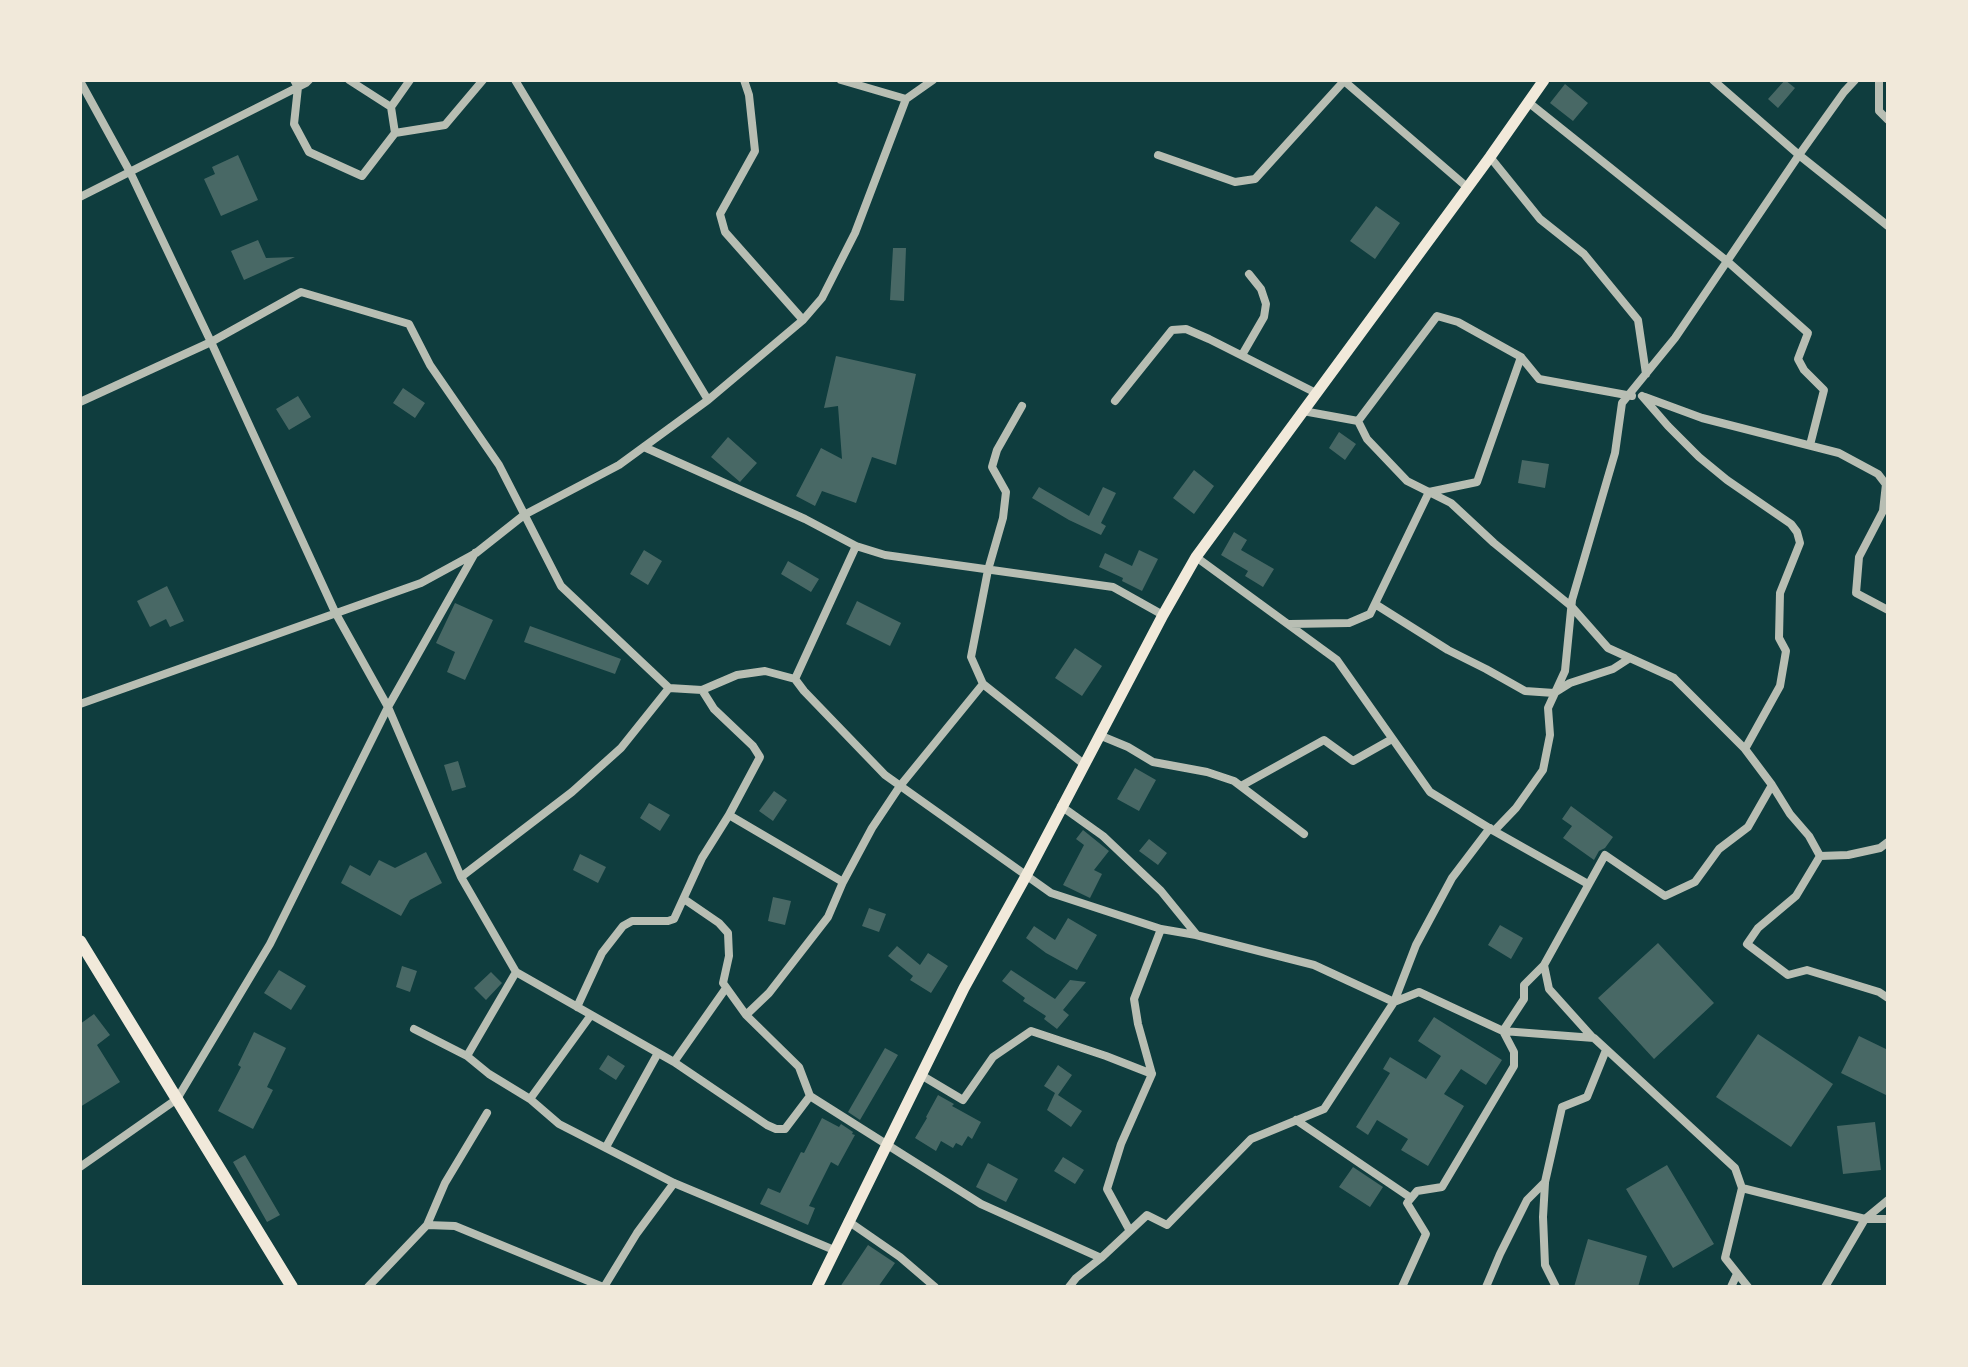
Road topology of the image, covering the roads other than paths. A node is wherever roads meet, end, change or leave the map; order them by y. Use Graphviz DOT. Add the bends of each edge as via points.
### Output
graph roads {
  1 [pos="309,80"];
  2 [pos="349,80"];
  3 [pos="410,80"];
  4 [pos="483,80"];
  5 [pos="515,80"];
  6 [pos="744,80"];
  7 [pos="841,80"];
  8 [pos="933,80"];
  9 [pos="1544,80"];
  10 [pos="1713,80"];
  11 [pos="1855,80"];
  12 [pos="1879,80"];
  13 [pos="80,81"];
  14 [pos="1343,81"];
  15 [pos="296,84"];
  16 [pos="906,99"];
  17 [pos="1528,102"];
  18 [pos="391,107"];
  19 [pos="1888,120"];
  20 [pos="395,133"];
  21 [pos="1158,155"];
  22 [pos="1799,155"];
  23 [pos="1490,157"];
  24 [pos="130,172"];
  25 [pos="1467,187"];
  26 [pos="80,197"];
  27 [pos="1888,226"];
  28 [pos="1727,261"];
  29 [pos="1249,274"];
  30 [pos="803,320"];
  31 [pos="211,342"];
  32 [pos="1242,355"];
  33 [pos="1521,357"];
  34 [pos="1646,374"];
  35 [pos="1316,393"];
  36 [pos="1629,396"];
  37 [pos="1642,396"];
  38 [pos="708,400"];
  39 [pos="1115,401"];
  40 [pos="80,402"];
  41 [pos="1022,406"];
  42 [pos="1303,411"];
  43 [pos="1358,421"];
  44 [pos="1810,445"];
  45 [pos="644,447"];
  46 [pos="1887,484"];
  47 [pos="1429,492"];
  48 [pos="524,515"];
  49 [pos="856,546"];
  50 [pos="476,553"];
  51 [pos="1196,557"];
  52 [pos="988,570"];
  53 [pos="1375,604"];
  54 [pos="1571,606"];
  55 [pos="1888,610"];
  56 [pos="335,612"];
  57 [pos="1163,615"];
  58 [pos="1289,624"];
  59 [pos="1630,658"];
  60 [pos="795,679"];
  61 [pos="983,684"];
  62 [pos="669,688"];
  63 [pos="702,690"];
  64 [pos="1554,693"];
  65 [pos="80,704"];
  66 [pos="388,707"];
  67 [pos="1099,735"];
  68 [pos="1392,739"];
  69 [pos="1745,749"];
  70 [pos="1085,765"];
  71 [pos="1772,785"];
  72 [pos="900,786"];
  73 [pos="1241,786"];
  74 [pos="1061,806"];
  75 [pos="729,815"];
  76 [pos="1492,830"];
  77 [pos="1304,834"];
  78 [pos="1888,842"];
  79 [pos="1820,856"];
  80 [pos="1026,876"];
  81 [pos="461,877"];
  82 [pos="843,882"];
  83 [pos="1588,884"];
  84 [pos="684,899"];
  85 [pos="1161,929"];
  86 [pos="1196,935"];
  87 [pos="80,941"];
  88 [pos="1544,965"];
  89 [pos="516,972"];
  90 [pos="726,988"];
  91 [pos="1888,998"];
  92 [pos="1394,1002"];
  93 [pos="577,1007"];
  94 [pos="591,1015"];
  95 [pos="746,1015"];
  96 [pos="414,1029"];
  97 [pos="1503,1031"];
  98 [pos="1594,1038"];
  99 [pos="1606,1050"];
  100 [pos="658,1053"];
  101 [pos="467,1056"];
  102 [pos="674,1062"];
  103 [pos="1152,1074"];
  104 [pos="921,1075"];
  105 [pos="810,1096"];
  106 [pos="177,1099"];
  107 [pos="530,1099"];
  108 [pos="487,1113"];
  109 [pos="1296,1120"];
  110 [pos="888,1145"];
  111 [pos="606,1147"];
  112 [pos="80,1167"];
  113 [pos="1545,1182"];
  114 [pos="674,1183"];
  115 [pos="1742,1188"];
  116 [pos="1411,1198"];
  117 [pos="1888,1200"];
  118 [pos="1865,1219"];
  119 [pos="1888,1219"];
  120 [pos="848,1221"];
  121 [pos="427,1225"];
  122 [pos="1130,1231"];
  123 [pos="834,1250"];
  124 [pos="1101,1258"];
  125 [pos="1737,1274"];
  126 [pos="292,1287"];
  127 [pos="368,1287"];
  128 [pos="604,1287"];
  129 [pos="817,1287"];
  130 [pos="935,1287"];
  131 [pos="1069,1287"];
  132 [pos="1402,1287"];
  133 [pos="1486,1287"];
  134 [pos="1556,1287"];
  135 [pos="1731,1287"];
  136 [pos="1748,1287"];
  137 [pos="1825,1287"];
  1 -- 15 [label="street"];
  2 -- 18 [label="street"];
  3 -- 18 [label="street"];
  4 -- 20 [label="street" via="445,125"];
  5 -- 38 [label="street"];
  6 -- 30 [label="street" via="755,151 720,214 725,232"];
  7 -- 16 [label="street"];
  8 -- 16 [label="street"];
  9 -- 17 [label="main road"];
  10 -- 22 [label="street"];
  11 -- 22 [label="street"];
  12 -- 19 [label="street" via="1879,111"];
  13 -- 24 [label="street"];
  14 -- 21 [label="street" via="1255,179 1235,182"];
  14 -- 25 [label="street"];
  15 -- 20 [label="street" via="294,124 309,152 362,176"];
  15 -- 24 [label="street"];
  16 -- 30 [label="street" via="855,233 822,298"];
  17 -- 23 [label="main road"];
  17 -- 28 [label="street"];
  18 -- 20 [label="street"];
  22 -- 27 [label="street"];
  22 -- 28 [label="street"];
  23 -- 25 [label="main road"];
  23 -- 34 [label="street" via="1540,219 1584,254 1638,320"];
  24 -- 26 [label="street"];
  24 -- 31 [label="street"];
  25 -- 35 [label="main road"];
  28 -- 34 [label="street"];
  28 -- 44 [label="street" via="1808,333 1798,359 1824,390"];
  29 -- 32 [label="street" via="1266,304"];
  30 -- 38 [label="street"];
  31 -- 40 [label="street"];
  31 -- 48 [label="street" via="301,292 409,324 430,365 499,465"];
  31 -- 56 [label="street"];
  32 -- 35 [label="street"];
  32 -- 39 [label="street" via="1186,329 1172,330"];
  33 -- 36 [label="street" via="1539,379"];
  33 -- 43 [label="street" via="1437,316"];
  33 -- 47 [label="street" via="1477,482"];
  34 -- 36 [label="street"];
  35 -- 42 [label="main road"];
  36 -- 37 [label="street"];
  36 -- 54 [label="street" via="1622,403 1615,453"];
  37 -- 44 [label="street" via="1702,418"];
  37 -- 69 [label="street" via="1699,457 1797,532 1800,543 1780,593 1779,638 1786,651 1780,686"];
  38 -- 45 [label="street"];
  41 -- 52 [label="street" via="992,467 1006,492"];
  42 -- 43 [label="street"];
  42 -- 51 [label="main road"];
  43 -- 47 [label="street" via="1367,439 1407,481"];
  44 -- 46 [label="street" via="1839,453"];
  45 -- 48 [label="street"];
  45 -- 49 [label="street"];
  46 -- 55 [label="street" via="1883,511 1859,557 1856,593"];
  47 -- 53 [label="street"];
  47 -- 54 [label="street" via="1451,503"];
  48 -- 50 [label="street"];
  48 -- 62 [label="street" via="561,586"];
  49 -- 52 [label="street"];
  49 -- 60 [label="street"];
  50 -- 56 [label="street" via="421,583"];
  50 -- 66 [label="street"];
  51 -- 57 [label="main road"];
  51 -- 58 [label="street"];
  52 -- 57 [label="street" via="1113,587"];
  52 -- 61 [label="street" via="971,657"];
  53 -- 58 [label="street" via="1370,614 1349,623"];
  53 -- 64 [label="street" via="1525,691"];
  54 -- 59 [label="street" via="1608,648"];
  54 -- 64 [label="street" via="1565,671"];
  56 -- 65 [label="street"];
  56 -- 66 [label="street"];
  57 -- 67 [label="main road"];
  58 -- 68 [label="street" via="1337,660"];
  59 -- 64 [label="street"];
  59 -- 69 [label="street" via="1674,678"];
  60 -- 63 [label="street" via="765,671 737,675"];
  60 -- 72 [label="street"];
  61 -- 70 [label="street"];
  61 -- 72 [label="street"];
  62 -- 63 [label="street"];
  62 -- 81 [label="street" via="621,748"];
  63 -- 75 [label="street" via="760,757"];
  64 -- 76 [label="street" via="1543,770 1516,808"];
  66 -- 81 [label="street"];
  66 -- 106 [label="street" via="270,944"];
  67 -- 70 [label="main road"];
  67 -- 73 [label="street" via="1153,762 1207,772"];
  68 -- 73 [label="street" via="1353,761 1324,740"];
  68 -- 76 [label="street" via="1430,792"];
  69 -- 71 [label="street"];
  70 -- 74 [label="main road"];
  71 -- 79 [label="street"];
  71 -- 83 [label="street" via="1748,827 1719,849 1695,882 1665,896 1605,855"];
  72 -- 80 [label="street"];
  72 -- 82 [label="street"];
  73 -- 77 [label="street"];
  74 -- 80 [label="main road"];
  74 -- 86 [label="street" via="1103,836 1161,891"];
  75 -- 82 [label="street"];
  75 -- 84 [label="street"];
  76 -- 83 [label="street"];
  76 -- 92 [label="street" via="1452,878 1416,945"];
  78 -- 79 [label="street" via="1848,855"];
  79 -- 91 [label="street" via="1796,896 1747,944 1788,975 1807,970"];
  80 -- 85 [label="street" via="1051,893"];
  80 -- 104 [label="main road"];
  81 -- 89 [label="street"];
  82 -- 95 [label="street" via="828,917"];
  83 -- 88 [label="street"];
  84 -- 90 [label="street" via="728,933"];
  84 -- 93 [label="street" via="674,919 623,926 602,953"];
  85 -- 86 [label="street"];
  85 -- 103 [label="street" via="1134,999"];
  86 -- 92 [label="street" via="1314,965"];
  87 -- 106 [label="main road"];
  88 -- 97 [label="street" via="1524,985 1524,999"];
  88 -- 98 [label="street" via="1549,989"];
  89 -- 93 [label="street"];
  89 -- 101 [label="street"];
  90 -- 95 [label="street"];
  90 -- 102 [label="street"];
  92 -- 97 [label="street" via="1419,992"];
  92 -- 109 [label="street" via="1324,1109"];
  93 -- 94 [label="street"];
  94 -- 100 [label="street"];
  94 -- 107 [label="street"];
  95 -- 105 [label="street" via="799,1067"];
  96 -- 101 [label="street"];
  97 -- 98 [label="street"];
  97 -- 116 [label="street" via="1514,1052 1514,1066 1442,1187 1417,1191"];
  98 -- 99 [label="street"];
  99 -- 113 [label="street" via="1587,1097 1562,1107"];
  99 -- 115 [label="street" via="1735,1168"];
  100 -- 102 [label="street"];
  100 -- 111 [label="street"];
  101 -- 107 [label="street"];
  102 -- 105 [label="street" via="776,1129 785,1129"];
  103 -- 104 [label="street" via="1031,1031 993,1057 963,1100"];
  103 -- 122 [label="street" via="1107,1189"];
  104 -- 110 [label="main road"];
  105 -- 110 [label="street"];
  106 -- 112 [label="street"];
  106 -- 126 [label="main road"];
  107 -- 111 [label="street" via="559,1124"];
  108 -- 121 [label="street"];
  109 -- 116 [label="street"];
  109 -- 122 [label="street" via="1251,1139 1167,1225 1147,1215"];
  110 -- 120 [label="main road"];
  110 -- 124 [label="street" via="981,1204"];
  111 -- 114 [label="street"];
  113 -- 133 [label="street" via="1527,1200"];
  113 -- 134 [label="street" via="1545,1265"];
  114 -- 123 [label="street"];
  114 -- 128 [label="street"];
  115 -- 118 [label="street"];
  115 -- 125 [label="street" via="1725,1258"];
  116 -- 132 [label="street" via="1407,1203 1426,1234"];
  117 -- 118 [label="street"];
  118 -- 119 [label="street"];
  118 -- 137 [label="street"];
  120 -- 123 [label="main road"];
  120 -- 130 [label="street"];
  121 -- 127 [label="street"];
  121 -- 128 [label="street" via="455,1226"];
  122 -- 124 [label="street"];
  123 -- 129 [label="main road"];
  124 -- 131 [label="street"];
  125 -- 135 [label="street"];
  125 -- 136 [label="street"];
}
